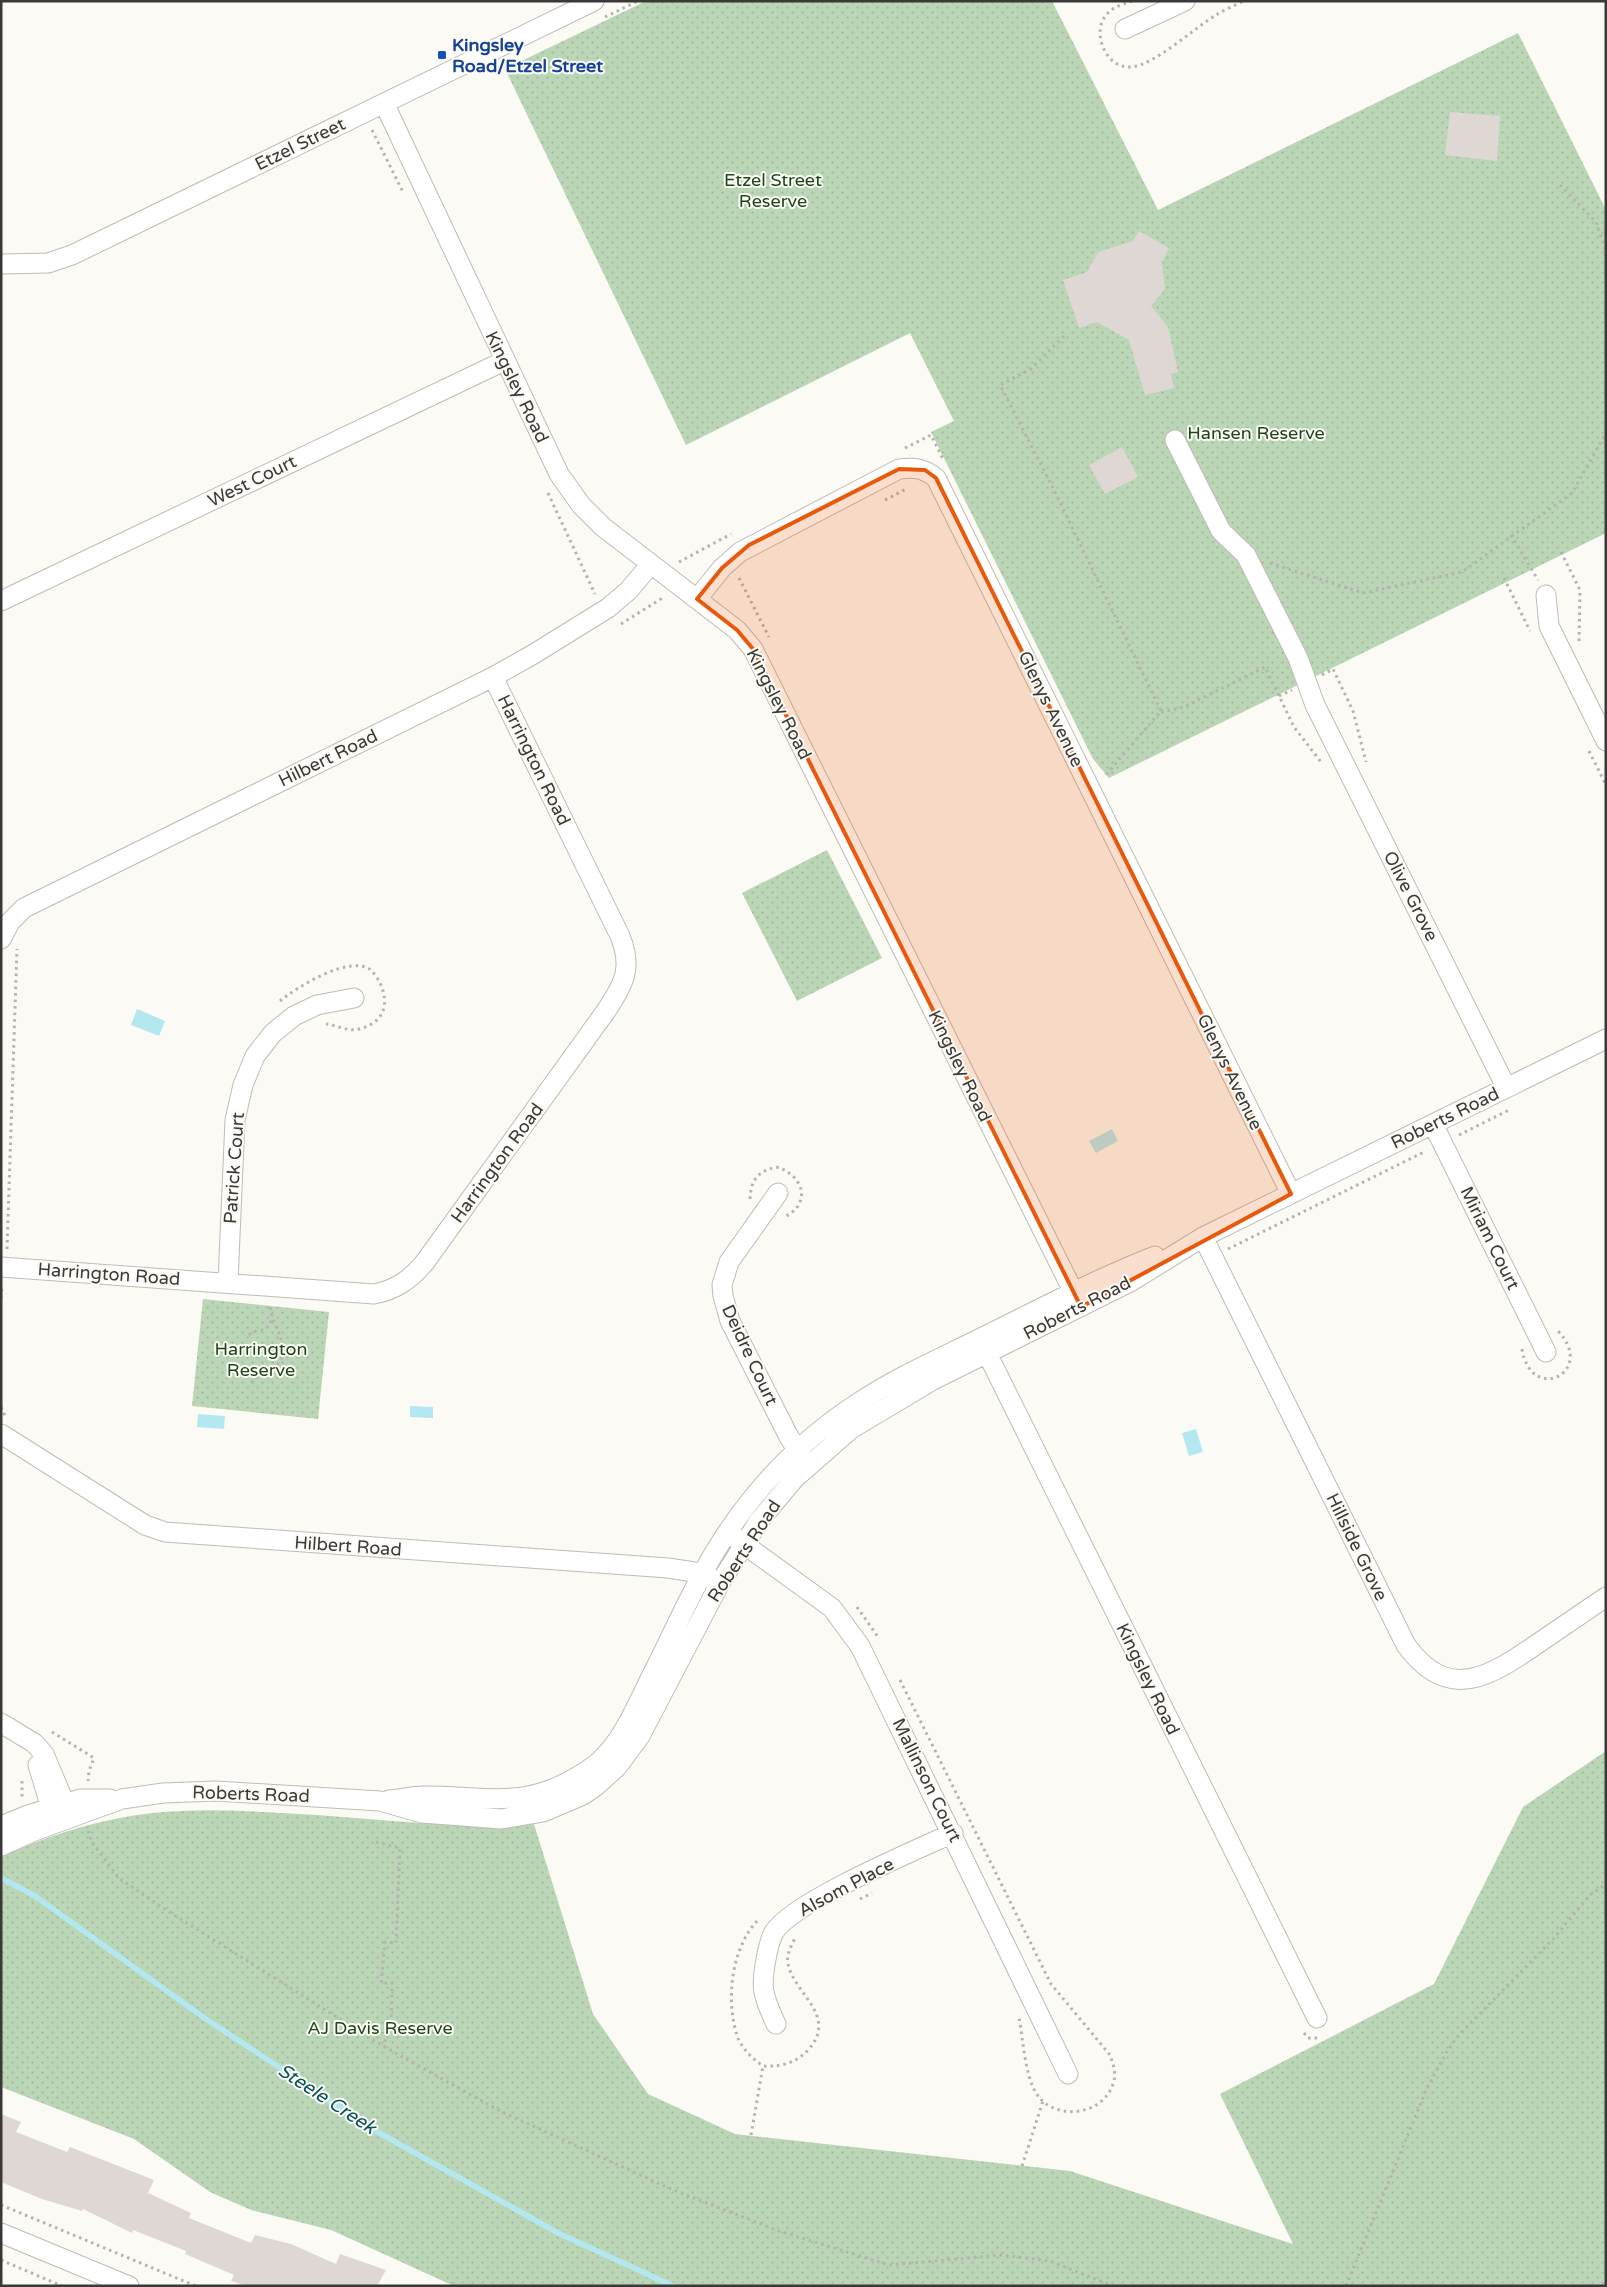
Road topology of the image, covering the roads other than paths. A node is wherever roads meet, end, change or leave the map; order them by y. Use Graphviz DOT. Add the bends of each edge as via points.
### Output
graph roads {
  1 [pos="594,1"];
  2 [pos="1185,1"];
  3 [pos="1125,29"];
  4 [pos="384,103"];
  5 [pos="1,264"];
  6 [pos="504,361"];
  7 [pos="1175,440"];
  8 [pos="651,564"];
  9 [pos="1546,595"];
  10 [pos="697,599"];
  11 [pos="1,601"];
  12 [pos="493,677"];
  13 [pos="1606,741"];
  14 [pos="1,939"];
  15 [pos="354,998"];
  16 [pos="1606,1038"];
  17 [pos="1506,1087"];
  18 [pos="1433,1124"];
  19 [pos="778,1193"];
  20 [pos="1291,1194"];
  21 [pos="1203,1237"];
  22 [pos="1,1267"];
  23 [pos="228,1282"];
  24 [pos="1077,1300"];
  25 [pos="983,1346"];
  26 [pos="1546,1352"];
  27 [pos="6,1428"];
  28 [pos="797,1450"];
  29 [pos="808,1465"];
  30 [pos="728,1532"];
  31 [pos="744,1544"];
  32 [pos="703,1575"];
  33 [pos="720,1582"];
  34 [pos="1606,1597"];
  35 [pos="1,1723"];
  36 [pos="122,1799"];
  37 [pos="380,1801"];
  38 [pos="60,1810"];
  39 [pos="1,1826"];
  40 [pos="953,1833"];
  41 [pos="2,1845"];
  42 [pos="1317,2018"];
  43 [pos="776,2024"];
  44 [pos="1068,2074"];
  45 [pos="1,2232"];
  46 [pos="124,2285"];
  1 -- 4 [label="street, Etzel Street"];
  2 -- 3 [label="street"];
  4 -- 5 [label="street, Etzel Street" via="72,255 48,264"];
  4 -- 6 [label="street, Kingsley Road"];
  6 -- 8 [label="street, Kingsley Road" via="559,474 570,490 603,527"];
  6 -- 11 [label="street, West Court"];
  7 -- 17 [label="street, Olive Grove" via="1221,531 1246,555 1298,658 1315,705"];
  8 -- 10 [label="street, Kingsley Road"];
  8 -- 12 [label="street, Hilbert Road" via="608,608"];
  9 -- 13 [label="street" via="1549,626"];
  10 -- 20 [label="street, Glenys Avenue" via="740,552 881,478 899,469 913,467 936,478"];
  10 -- 24 [label="street, Kingsley Road" via="737,630 753,649"];
  12 -- 14 [label="street, Hilbert Road" via="24,908 10,922"];
  12 -- 23 [label="street, Harrington Road" via="624,944 627,969 621,989 425,1262 409,1279 386,1292 374,1294"];
  15 -- 23 [label="street, Patrick Court" via="317,1005 294,1016 273,1033 255,1056 243,1085 235,1120"];
  16 -- 17 [label="street, Roberts Road"];
  17 -- 18 [label="street, Roberts Road"];
  18 -- 20 [label="street, Roberts Road"];
  18 -- 26 [label="street, Miriam Court"];
  19 -- 28 [label="street, Deidre Court" via="730,1262 724,1275 723,1296 730,1321"];
  20 -- 21 [label="street, Roberts Road"];
  21 -- 24 [label="street, Roberts Road" via="1130,1282"];
  21 -- 34 [label="street, Hillside Grove" via="1221,1252 1406,1645 1420,1662 1428,1669 1451,1678 1475,1679 1487,1675"];
  22 -- 23 [label="street, Harrington Road"];
  24 -- 25 [label="street, Roberts Road"];
  25 -- 28 [label="street, Roberts Road" via="913,1371 858,1403"];
  25 -- 29 [label="street, Roberts Road" via="933,1380 876,1412"];
  25 -- 42 [label="street, Kingsley Road"];
  27 -- 32 [label="street, Hilbert Road" via="145,1525 165,1532 668,1568"];
  28 -- 29 [label="street, Deidre Court"];
  28 -- 30 [label="street, Roberts Road"];
  29 -- 31 [label="street, Roberts Road" via="770,1506"];
  30 -- 31 [label="street, Mallinson Court"];
  30 -- 32 [label="street, Roberts Road"];
  31 -- 33 [label="street, Roberts Road"];
  31 -- 40 [label="street, Mallinson Court" via="832,1608 852,1633"];
  32 -- 33 [label="street, Hilbert Road"];
  32 -- 37 [label="street, Roberts Road" via="629,1721 610,1750 592,1768 554,1789 526,1797 477,1800 422,1796"];
  33 -- 37 [label="street, Roberts Road" via="640,1736 617,1767 583,1795 543,1812 501,1819 422,1813"];
  35 -- 38 [label="street" via="34,1742 44,1754"];
  36 -- 37 [label="street, Roberts Road" via="163,1793 216,1791"];
  36 -- 38 [label="street, Roberts Road" via="80,1799"];
  36 -- 38 [label="street, Roberts Road" via="83,1814"];
  38 -- 39 [label="street, Roberts Road"];
  38 -- 41 [label="street, Roberts Road"];
  40 -- 43 [label="street, Alsom Place" via="817,1898 774,1932 766,1959 763,1989"];
  40 -- 44 [label="street, Mallinson Court"];
  45 -- 46 [label="street"];
}
